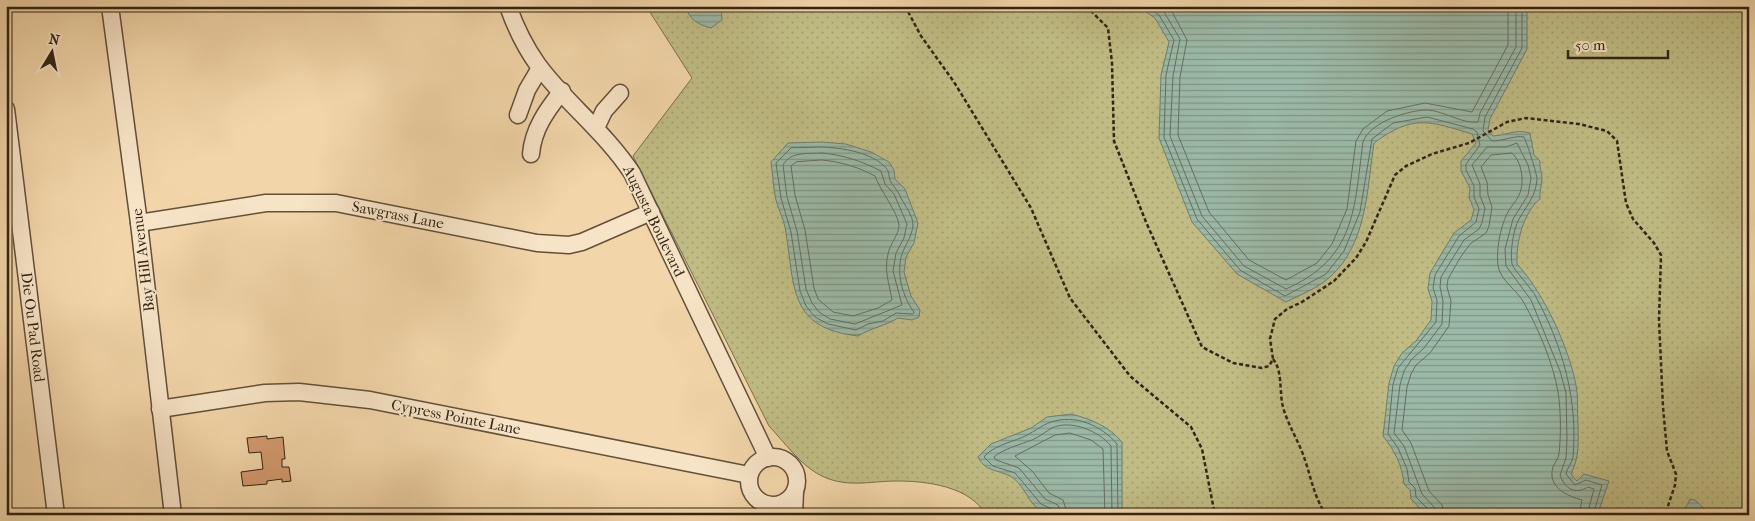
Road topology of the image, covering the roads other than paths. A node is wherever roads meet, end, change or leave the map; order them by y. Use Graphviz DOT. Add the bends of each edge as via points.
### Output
graph roads {
  1 [pos="110,6"];
  2 [pos="508,6"];
  3 [pos="540,68"];
  4 [pos="562,91"];
  5 [pos="620,93"];
  6 [pos="6,109"];
  7 [pos="518,115"];
  8 [pos="596,128"];
  9 [pos="531,154"];
  10 [pos="650,212"];
  11 [pos="139,223"];
  12 [pos="160,408"];
  13 [pos="768,458"];
  14 [pos="749,475"];
  15 [pos="795,491"];
  16 [pos="759,508"];
  17 [pos="56,515"];
  18 [pos="173,515"];
  19 [pos="794,515"];
  1 -- 11 [label="street, Bay Hill Avenue"];
  2 -- 3 [label="street, Augusta Boulevard" via="517,29"];
  3 -- 4 [label="street, Augusta Boulevard"];
  3 -- 7 [label="street"];
  4 -- 8 [label="street, Augusta Boulevard"];
  4 -- 9 [label="street" via="541,121"];
  5 -- 8 [label="street" via="604,111"];
  6 -- 17 [label="street, Die Ou Pad Road"];
  8 -- 10 [label="street, Augusta Boulevard" via="622,157"];
  10 -- 11 [label="street, Sawgrass Lane" via="569,245 537,243 336,203 266,203"];
  10 -- 13 [label="street, Augusta Boulevard"];
  11 -- 12 [label="street, Bay Hill Avenue"];
  12 -- 14 [label="street, Cypress Pointe Lane" via="265,393 308,393 380,402"];
  12 -- 18 [label="street, Bay Hill Avenue"];
  13 -- 14 [label="street" via="756,464"];
  13 -- 15 [label="street" via="775,457 789,463 796,476"];
  14 -- 16 [label="street" via="749,489"];
  15 -- 16 [label="street" via="783,504"];
  15 -- 19 [label="street"];
}
